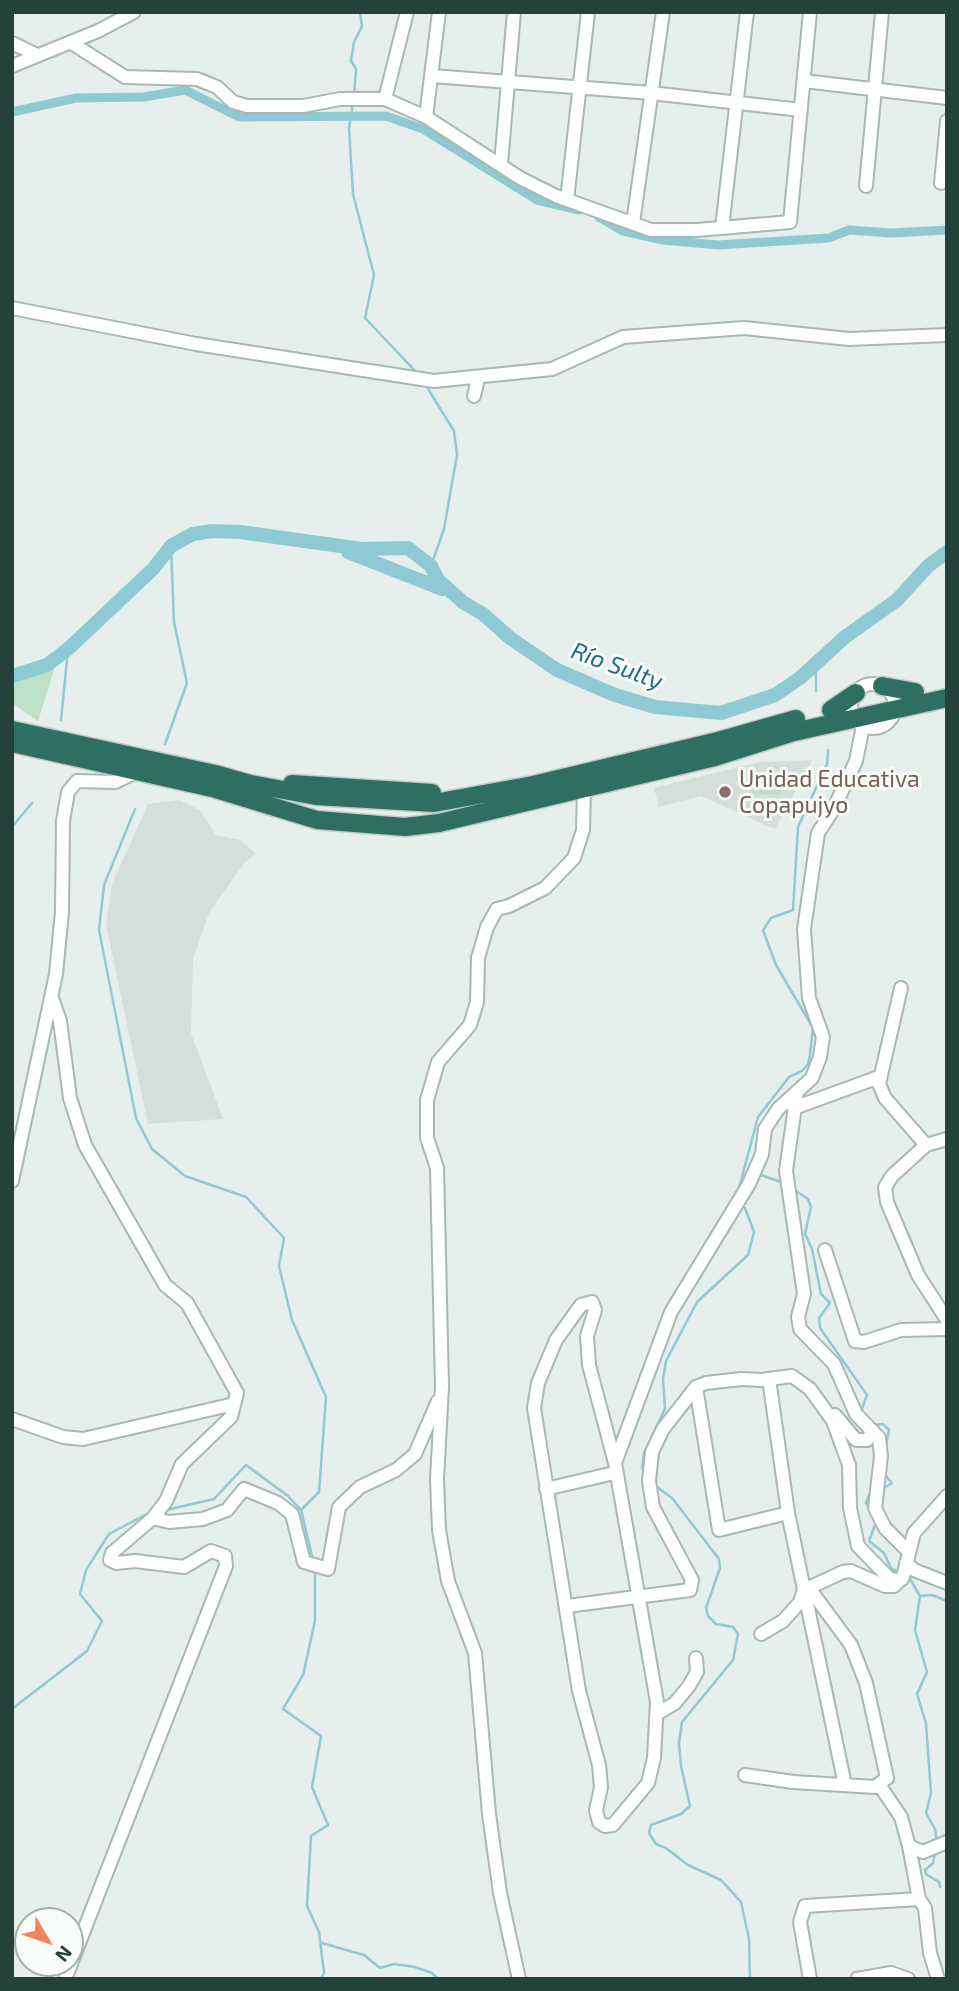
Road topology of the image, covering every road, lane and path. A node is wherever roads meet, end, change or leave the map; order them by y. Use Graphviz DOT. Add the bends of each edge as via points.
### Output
graph roads {
  1 [pos="134,12"];
  2 [pos="407,12"];
  3 [pos="439,12"];
  4 [pos="514,12"];
  5 [pos="588,12"];
  6 [pos="663,12"];
  7 [pos="747,12"];
  8 [pos="810,12"];
  9 [pos="882,12"];
  10 [pos="70,42"];
  11 [pos="12,43"];
  12 [pos="37,55"];
  13 [pos="12,66"];
  14 [pos="432,76"];
  15 [pos="804,81"];
  16 [pos="509,82"];
  17 [pos="581,88"];
  18 [pos="874,88"];
  19 [pos="651,93"];
  20 [pos="947,98"];
  21 [pos="385,99"];
  22 [pos="736,103"];
  23 [pos="801,110"];
  24 [pos="426,117"];
  25 [pos="947,121"];
  26 [pos="501,164"];
  27 [pos="942,183"];
  28 [pos="866,186"];
  29 [pos="567,200"];
  30 [pos="633,223"];
  31 [pos="722,228"];
  32 [pos="12,308"];
  33 [pos="947,335"];
  34 [pos="478,379"];
  35 [pos="474,396"];
  36 [pos="947,688"];
  37 [pos="915,697"];
  38 [pos="947,698"];
  39 [pos="890,703"];
  40 [pos="856,710"];
  41 [pos="830,717"];
  42 [pos="12,730"];
  43 [pos="12,743"];
  44 [pos="136,772"];
  45 [pos="584,787"];
  46 [pos="901,988"];
  47 [pos="52,998"];
  48 [pos="879,1077"];
  49 [pos="797,1092"];
  50 [pos="794,1108"];
  51 [pos="947,1139"];
  52 [pos="926,1145"];
  53 [pos="12,1181"];
  54 [pos="825,1250"];
  55 [pos="947,1320"];
  56 [pos="947,1329"];
  57 [pos="769,1379"];
  58 [pos="442,1387"];
  59 [pos="695,1387"];
  60 [pos="817,1398"];
  61 [pos="234,1404"];
  62 [pos="12,1419"];
  63 [pos="873,1430"];
  64 [pos="615,1468"];
  65 [pos="545,1489"];
  66 [pos="947,1496"];
  67 [pos="788,1513"];
  68 [pos="153,1518"];
  69 [pos="907,1557"];
  70 [pos="902,1579"];
  71 [pos="947,1583"];
  72 [pos="806,1589"];
  73 [pos="638,1597"];
  74 [pos="567,1606"];
  75 [pos="761,1634"];
  76 [pos="696,1658"];
  77 [pos="657,1714"];
  78 [pos="745,1774"];
  79 [pos="845,1785"];
  80 [pos="880,1786"];
  81 [pos="947,1842"];
  82 [pos="909,1846"];
  83 [pos="919,1899"];
  84 [pos="65,1979"];
  85 [pos="519,1979"];
  86 [pos="810,1979"];
  87 [pos="857,1979"];
  88 [pos="908,1979"];
  89 [pos="938,1979"];
  1 -- 10 [label="street"];
  2 -- 21 [label="street"];
  3 -- 14 [label="street"];
  4 -- 16 [label="street"];
  5 -- 17 [label="street"];
  6 -- 19 [label="street"];
  7 -- 22 [label="street"];
  8 -- 15 [label="street"];
  9 -- 18 [label="street"];
  10 -- 12 [label="street"];
  10 -- 21 [label="street" via="125,77 197,79 247,106"];
  11 -- 12 [label="street"];
  12 -- 13 [label="street"];
  14 -- 16 [label="street"];
  14 -- 24 [label="street"];
  15 -- 18 [label="street"];
  15 -- 23 [label="street"];
  16 -- 17 [label="street"];
  16 -- 26 [label="street"];
  17 -- 19 [label="street"];
  17 -- 29 [label="street"];
  18 -- 20 [label="street"];
  18 -- 28 [label="street"];
  19 -- 22 [label="street"];
  19 -- 30 [label="street"];
  21 -- 24 [label="street"];
  22 -- 23 [label="street"];
  22 -- 31 [label="street"];
  23 -- 31 [label="street" via="790,222"];
  24 -- 26 [label="street"];
  25 -- 27 [label="street"];
  26 -- 29 [label="street"];
  29 -- 30 [label="street"];
  30 -- 31 [label="street" via="651,230"];
  32 -- 34 [label="street" via="323,366 434,382"];
  33 -- 34 [label="street" via="849,339 744,328 623,337 552,369"];
  34 -- 35 [label="street"];
  36 -- 37 [label="highway"];
  37 -- 38 [label="highway"];
  37 -- 39 [label="highway"];
  37 -- 39 [label="highway"];
  39 -- 40 [label="highway"];
  39 -- 40 [label="street" via="868,685"];
  40 -- 41 [label="highway"];
  40 -- 49 [label="street" via="856,761 818,833 804,929 809,998 823,1037 812,1078"];
  41 -- 42 [label="highway" via="434,803 316,796"];
  41 -- 45 [label="highway" via="715,757"];
  43 -- 44 [label="highway"];
  44 -- 45 [label="highway" via="212,788 317,820 405,827 439,824"];
  44 -- 47 [label="street" via="115,782 77,781 68,792"];
  45 -- 58 [label="street" via="583,830 574,858 545,888 497,909 478,958 477,1002 470,1025 431,1075 427,1138 437,1168"];
  46 -- 48 [label="street"];
  47 -- 53 [label="street"];
  47 -- 61 [label="street" via="60,1021 70,1098 85,1145 165,1285 187,1303 237,1393"];
  48 -- 50 [label="street"];
  48 -- 52 [label="street" via="885,1098"];
  49 -- 50 [label="street"];
  49 -- 64 [label="street" via="765,1129 762,1154 749,1184 671,1312"];
  50 -- 63 [label="street" via="786,1171 804,1294 800,1329 834,1364 856,1414"];
  51 -- 52 [label="street"];
  52 -- 55 [label="street" via="887,1182 886,1194 918,1275"];
  54 -- 56 [label="street" via="855,1340 864,1342 901,1330"];
  57 -- 59 [label="street"];
  57 -- 60 [label="street" via="795,1377"];
  57 -- 67 [label="street"];
  58 -- 68 [label="street" via="415,1454 396,1470 360,1487 339,1507 328,1569 304,1562 292,1514 244,1489 227,1510 203,1519 169,1522"];
  58 -- 85 [label="street" via="439,1530 449,1581 475,1653 489,1814"];
  59 -- 67 [label="street" via="719,1530"];
  59 -- 73 [label="street" via="655,1443 649,1481 653,1507 692,1585 685,1592"];
  60 -- 63 [label="street" via="856,1440 867,1440"];
  60 -- 70 [label="street" via="833,1422 849,1465 850,1508 858,1546 888,1577"];
  61 -- 62 [label="street" via="83,1439"];
  61 -- 68 [label="street" via="231,1417 183,1464"];
  63 -- 69 [label="street" via="881,1446 875,1508"];
  64 -- 65 [label="street"];
  64 -- 65 [label="street" via="589,1365 592,1302 581,1305 556,1340 538,1383 534,1408"];
  64 -- 73 [label="street"];
  65 -- 74 [label="street"];
  66 -- 69 [label="street" via="919,1525"];
  67 -- 72 [label="street"];
  68 -- 84 [label="street" via="112,1553 110,1560 184,1567 211,1552 225,1556 226,1566"];
  69 -- 70 [label="street"];
  69 -- 71 [label="street" via="914,1570"];
  70 -- 72 [label="street" via="890,1587 846,1571"];
  72 -- 75 [label="street" via="783,1621"];
  72 -- 79 [label="street"];
  72 -- 80 [label="street" via="851,1646 866,1683 888,1772"];
  73 -- 74 [label="street"];
  73 -- 77 [label="street"];
  74 -- 77 [label="street" via="579,1690 599,1765 596,1811 605,1826 613,1825 648,1783"];
  76 -- 77 [label="street" via="697,1672 689,1686 675,1703"];
  78 -- 79 [label="street"];
  79 -- 80 [label="street"];
  80 -- 82 [label="street" via="901,1817"];
  81 -- 82 [label="street" via="923,1852"];
  82 -- 83 [label="street"];
  83 -- 86 [label="street" via="805,1906 800,1922"];
  83 -- 89 [label="street" via="925,1908"];
  87 -- 88 [label="street" via="891,1973"];
}
